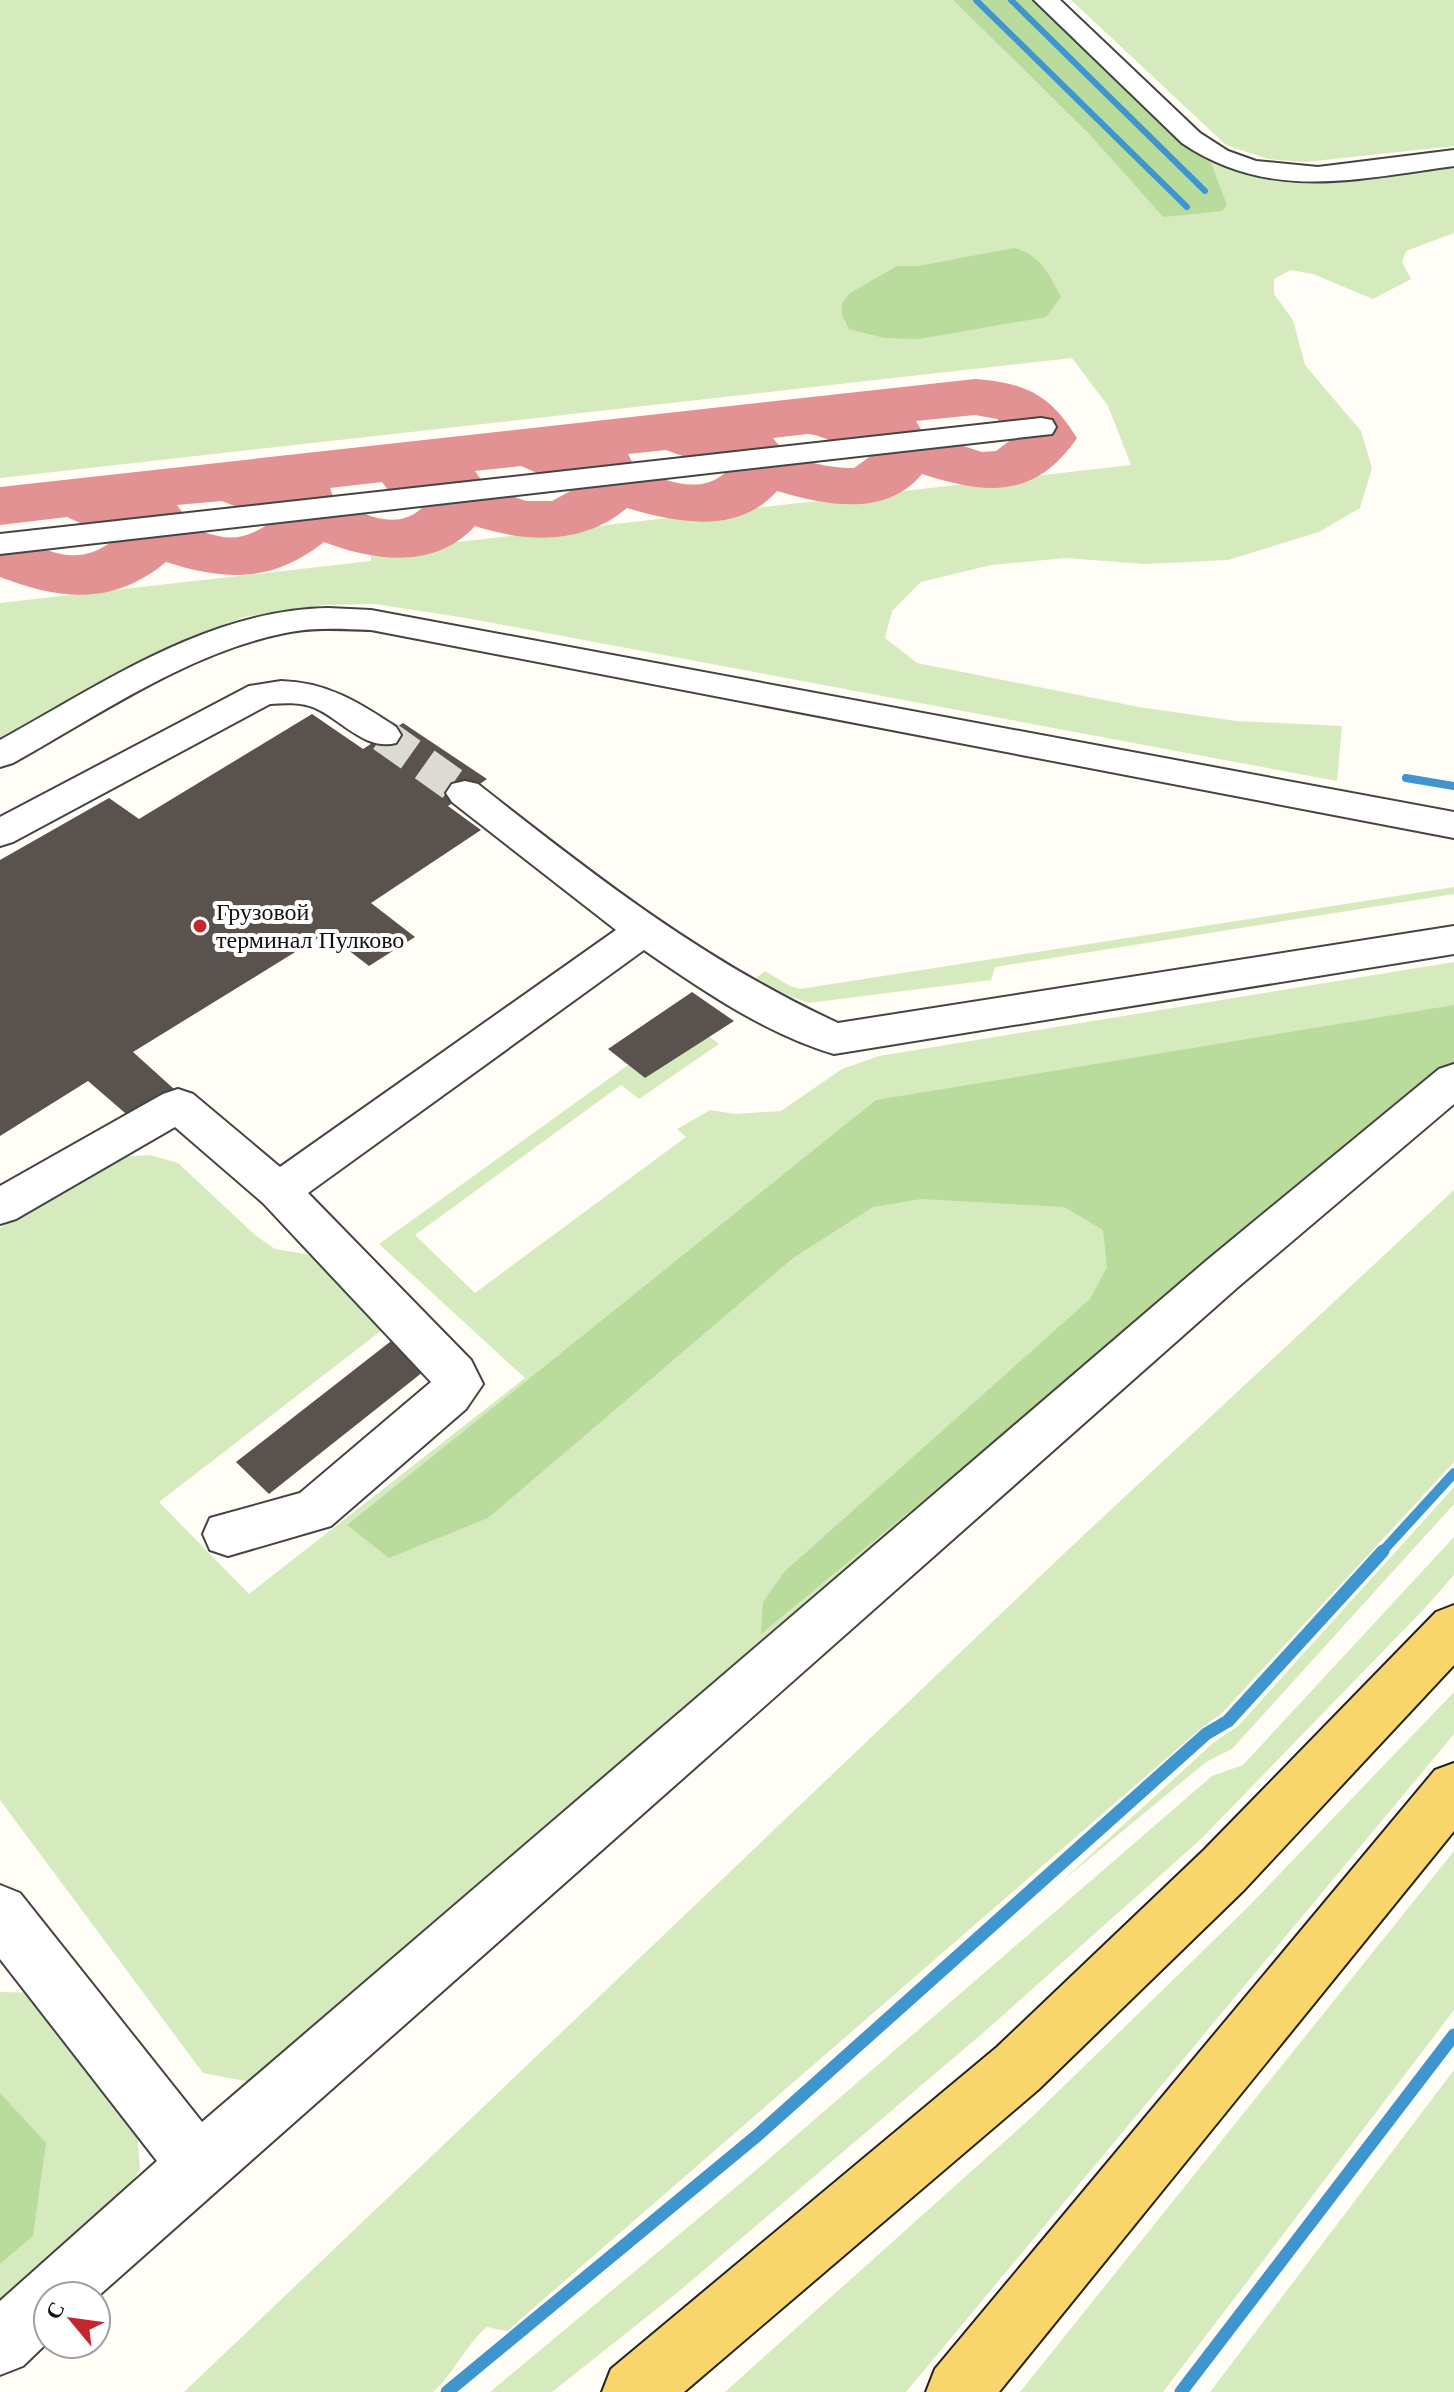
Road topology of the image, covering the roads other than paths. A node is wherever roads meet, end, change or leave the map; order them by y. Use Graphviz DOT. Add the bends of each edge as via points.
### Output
graph roads {
  1 [pos="1046,0"];
  2 [pos="1454,158"];
  3 [pos="1041,427"];
  4 [pos="0,544"];
  5 [pos="383,735"];
  6 [pos="0,755"];
  7 [pos="465,793"];
  8 [pos="1454,825"];
  9 [pos="0,833"];
  10 [pos="643,931"];
  11 [pos="1454,940"];
  12 [pos="1454,1080"];
  13 [pos="279,1191"];
  14 [pos="0,1207"];
  15 [pos="228,1534"];
  16 [pos="1454,1629"];
  17 [pos="1454,1789"];
  18 [pos="0,1913"];
  19 [pos="198,2165"];
  20 [pos="70,2280"];
  21 [pos="32,2314"];
  22 [pos="0,2343"];
  23 [pos="634,2392"];
  24 [pos="958,2392"];
  1 -- 2 [label="street" via="1191,138 1228,161 1294,175"];
  3 -- 4 [label="street"];
  5 -- 9 [label="street" via="318,695 287,690 262,694"];
  6 -- 8 [label="street" via="173,662 247,631 288,621 371,620"];
  7 -- 10 [label="street"];
  10 -- 11 [label="street" via="772,1012 834,1039"];
  10 -- 13 [label="street"];
  12 -- 19 [label="street" via="1222,1274"];
  13 -- 14 [label="street" via="178,1105"];
  13 -- 15 [label="street" via="459,1384 314,1511"];
  16 -- 23 [label="main road" via="1224,1870 1018,2068"];
  17 -- 24 [label="main road"];
  18 -- 19 [label="street"];
  19 -- 20 [label="street"];
  21 -- 22 [label="street"];
}
